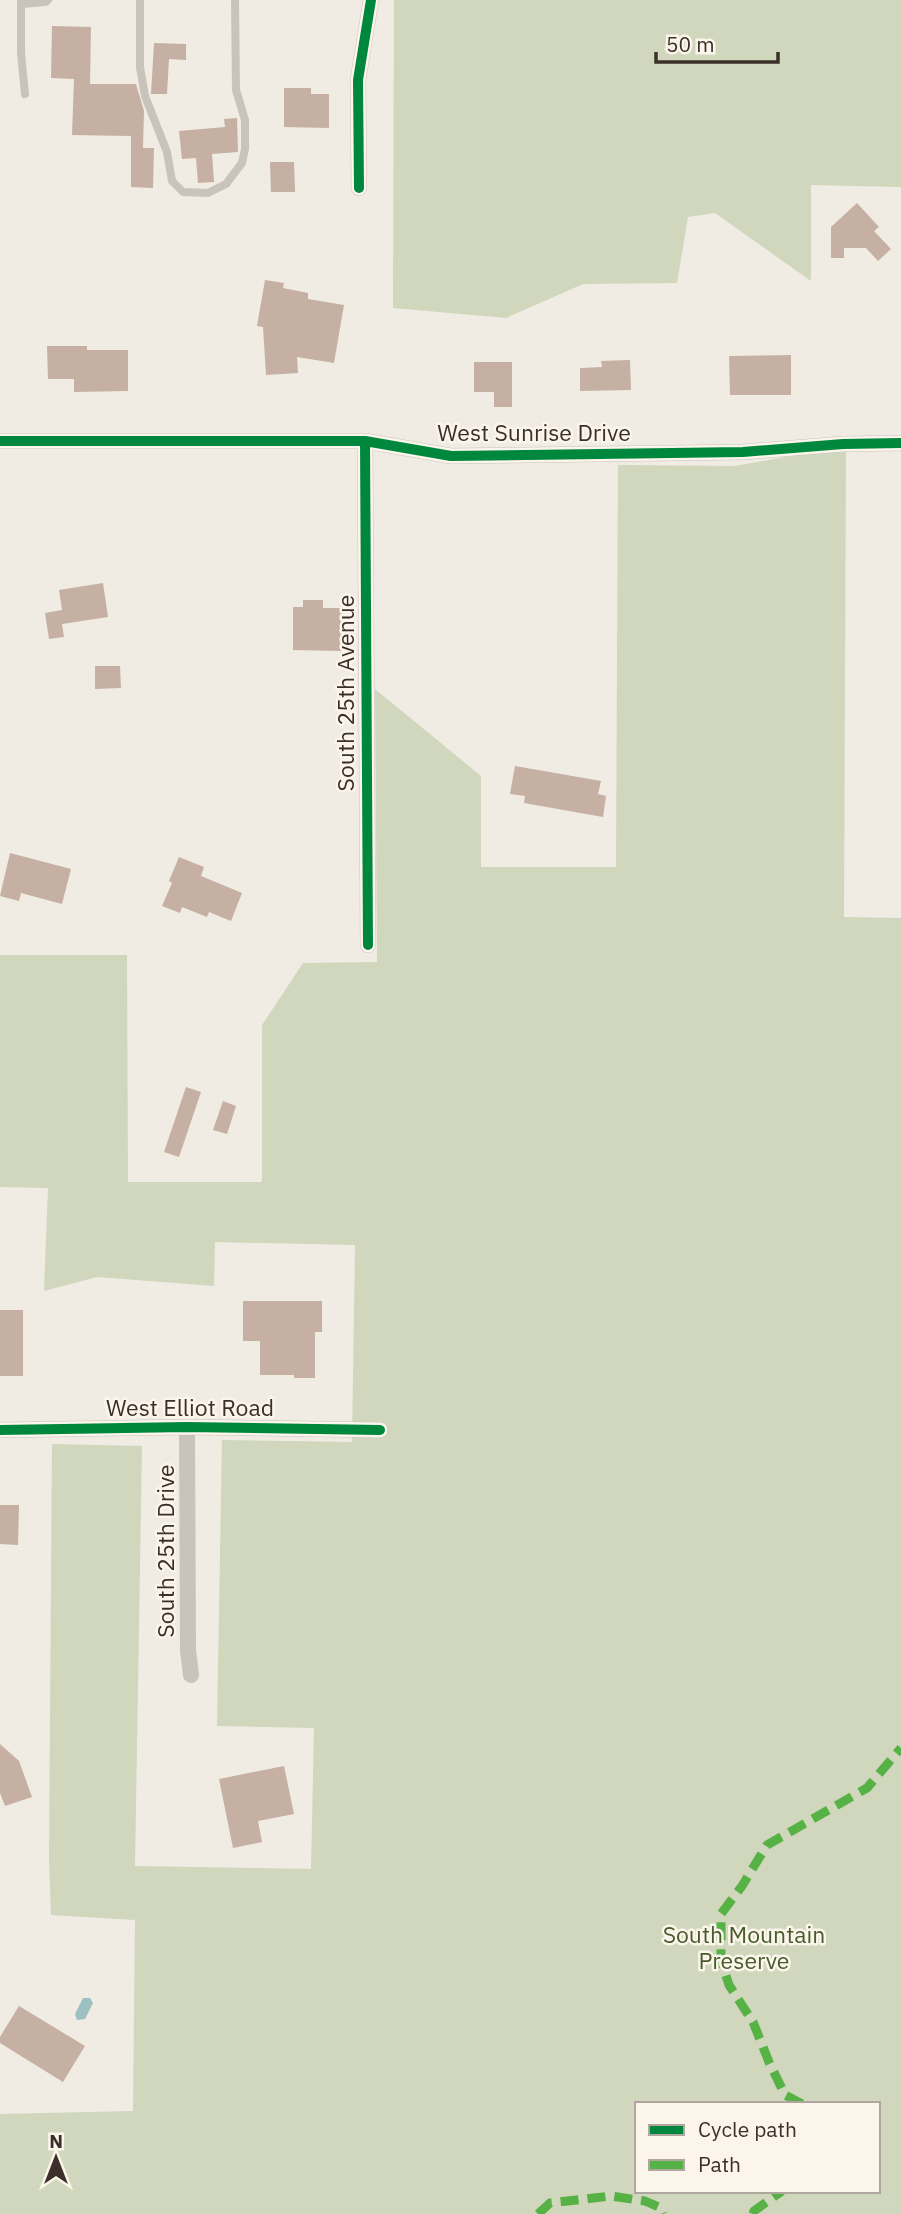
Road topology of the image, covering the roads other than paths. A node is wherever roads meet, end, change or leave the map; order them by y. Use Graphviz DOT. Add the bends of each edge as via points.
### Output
graph roads {
  1 [pos="48,0"];
  2 [pos="140,0"];
  3 [pos="235,0"];
  4 [pos="370,0"];
  5 [pos="21,2"];
  6 [pos="25,94"];
  7 [pos="359,188"];
  8 [pos="0,441"];
  9 [pos="365,441"];
  10 [pos="901,443"];
  11 [pos="368,945"];
  12 [pos="187,1427"];
  13 [pos="0,1430"];
  14 [pos="380,1430"];
  15 [pos="191,1675"];
  1 -- 5 [label="lane"];
  2 -- 3 [label="lane" via="145,96 167,152 172,181 183,192 208,193 226,184 242,163 245,149 245,120 236,90"];
  4 -- 7 [label="street" via="358,80"];
  5 -- 6 [label="lane"];
  8 -- 9 [label="street, West Sunrise Drive"];
  9 -- 10 [label="street, West Sunrise Drive" via="451,456 743,452"];
  9 -- 11 [label="street, South 25th Avenue"];
  12 -- 13 [label="street, West Elliot Road"];
  12 -- 14 [label="street, West Elliot Road"];
  12 -- 15 [label="street, South 25th Drive"];
}
